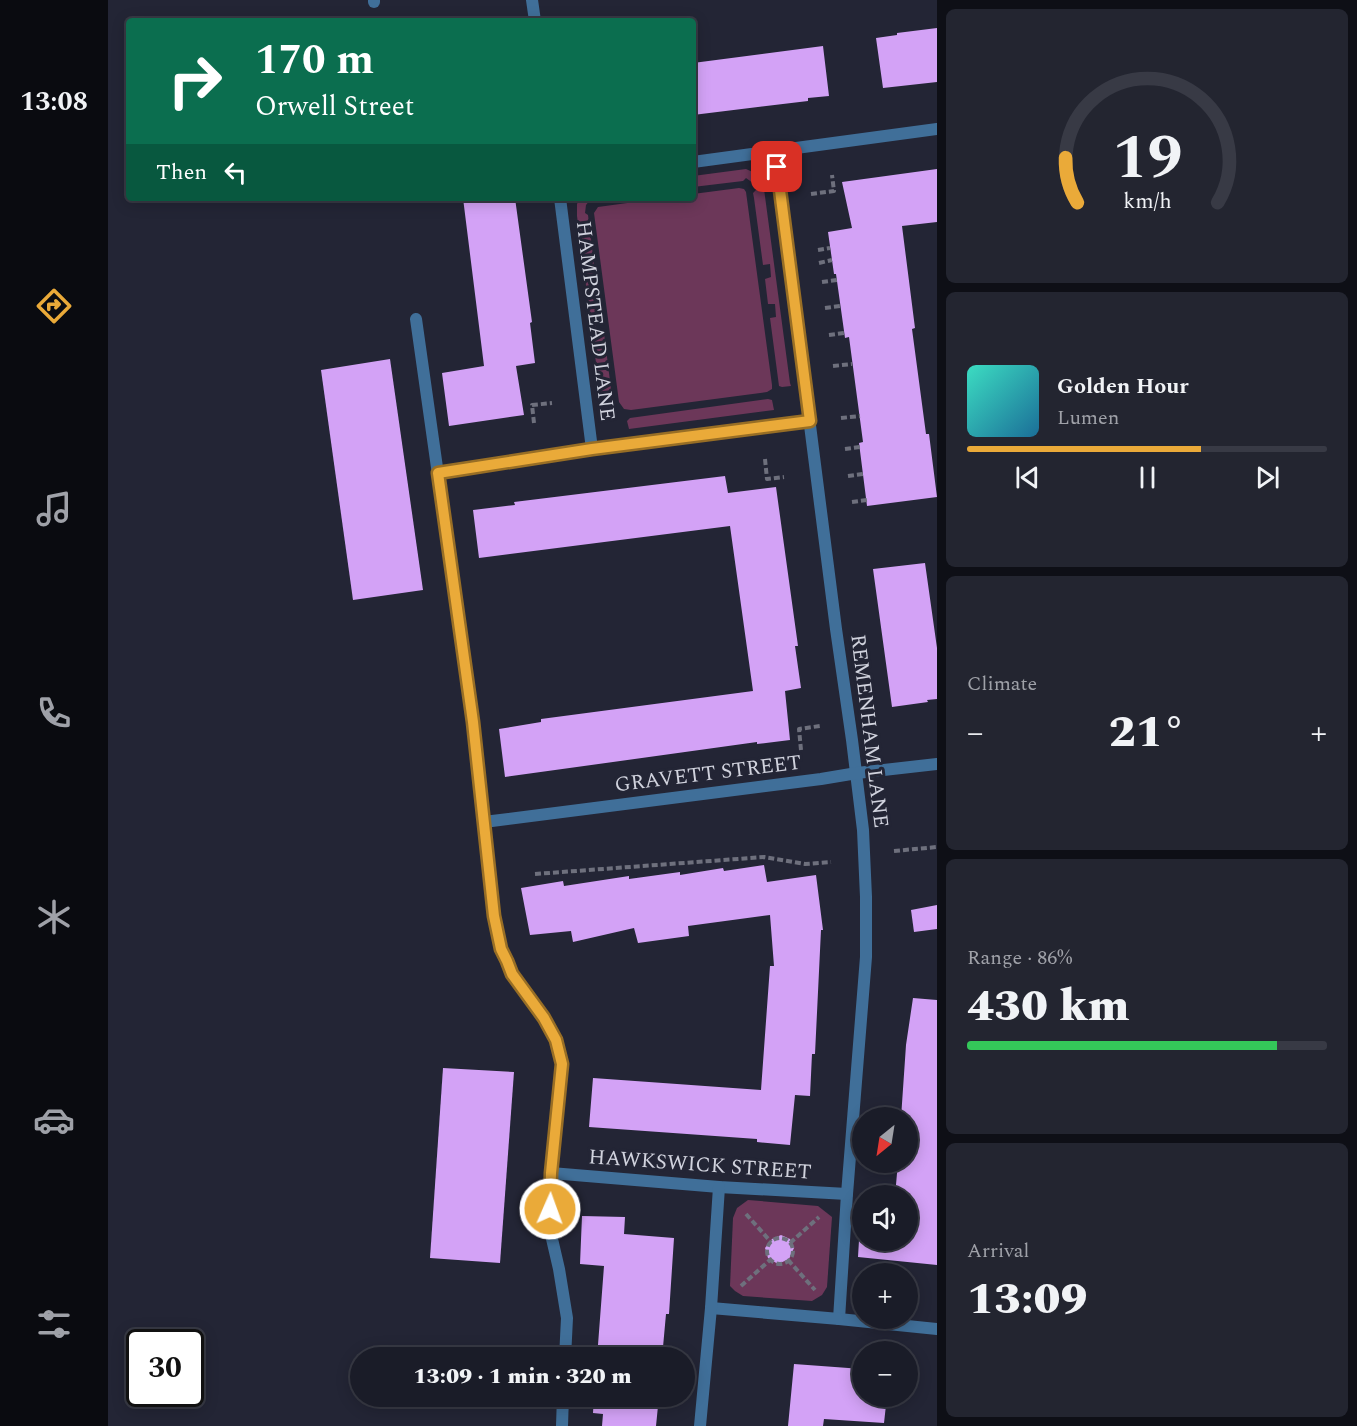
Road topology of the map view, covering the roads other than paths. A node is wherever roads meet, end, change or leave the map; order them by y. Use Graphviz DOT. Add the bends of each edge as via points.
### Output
graph roads {
  1 [pos="532,0"];
  2 [pos="535,18"];
  3 [pos="937,129"];
  4 [pos="775,151"];
  5 [pos="696,162"];
  6 [pos="560,201"];
  7 [pos="416,319"];
  8 [pos="810,421"];
  9 [pos="592,449"];
  10 [pos="438,473"];
  11 [pos="937,764"];
  12 [pos="857,773"];
  13 [pos="484,822"];
  14 [pos="551,1173"];
  15 [pos="719,1187"];
  16 [pos="847,1194"];
  17 [pos="711,1308"];
  18 [pos="839,1319"];
  19 [pos="937,1329"];
  20 [pos="566,1347"];
  21 [pos="563,1407"];
  22 [pos="562,1426"];
  23 [pos="700,1426"];
  1 -- 2 [label="street"];
  3 -- 4 [label="street"];
  4 -- 5 [label="street"];
  4 -- 8 [label="street, REMENHAM LANE"];
  6 -- 9 [label="street, HAMPSTEAD LANE"];
  7 -- 10 [label="street"];
  8 -- 9 [label="street"];
  8 -- 12 [label="street, REMENHAM LANE"];
  9 -- 10 [label="street"];
  10 -- 13 [label="street"];
  11 -- 12 [label="street, GRAVETT STREET"];
  12 -- 13 [label="street, GRAVETT STREET"];
  12 -- 16 [label="street, REMENHAM LANE" via="864,852 866,957"];
  13 -- 14 [label="street" via="501,949 512,974 556,1040 562,1064"];
  14 -- 15 [label="street, HAWKSWICK STREET"];
  14 -- 20 [label="street" via="549,1226 567,1318"];
  15 -- 16 [label="street, HAWKSWICK STREET"];
  15 -- 17 [label="street"];
  16 -- 18 [label="street, REMENHAM LANE"];
  17 -- 18 [label="street"];
  17 -- 23 [label="street"];
  18 -- 19 [label="street"];
  21 -- 22 [label="street"];
}
